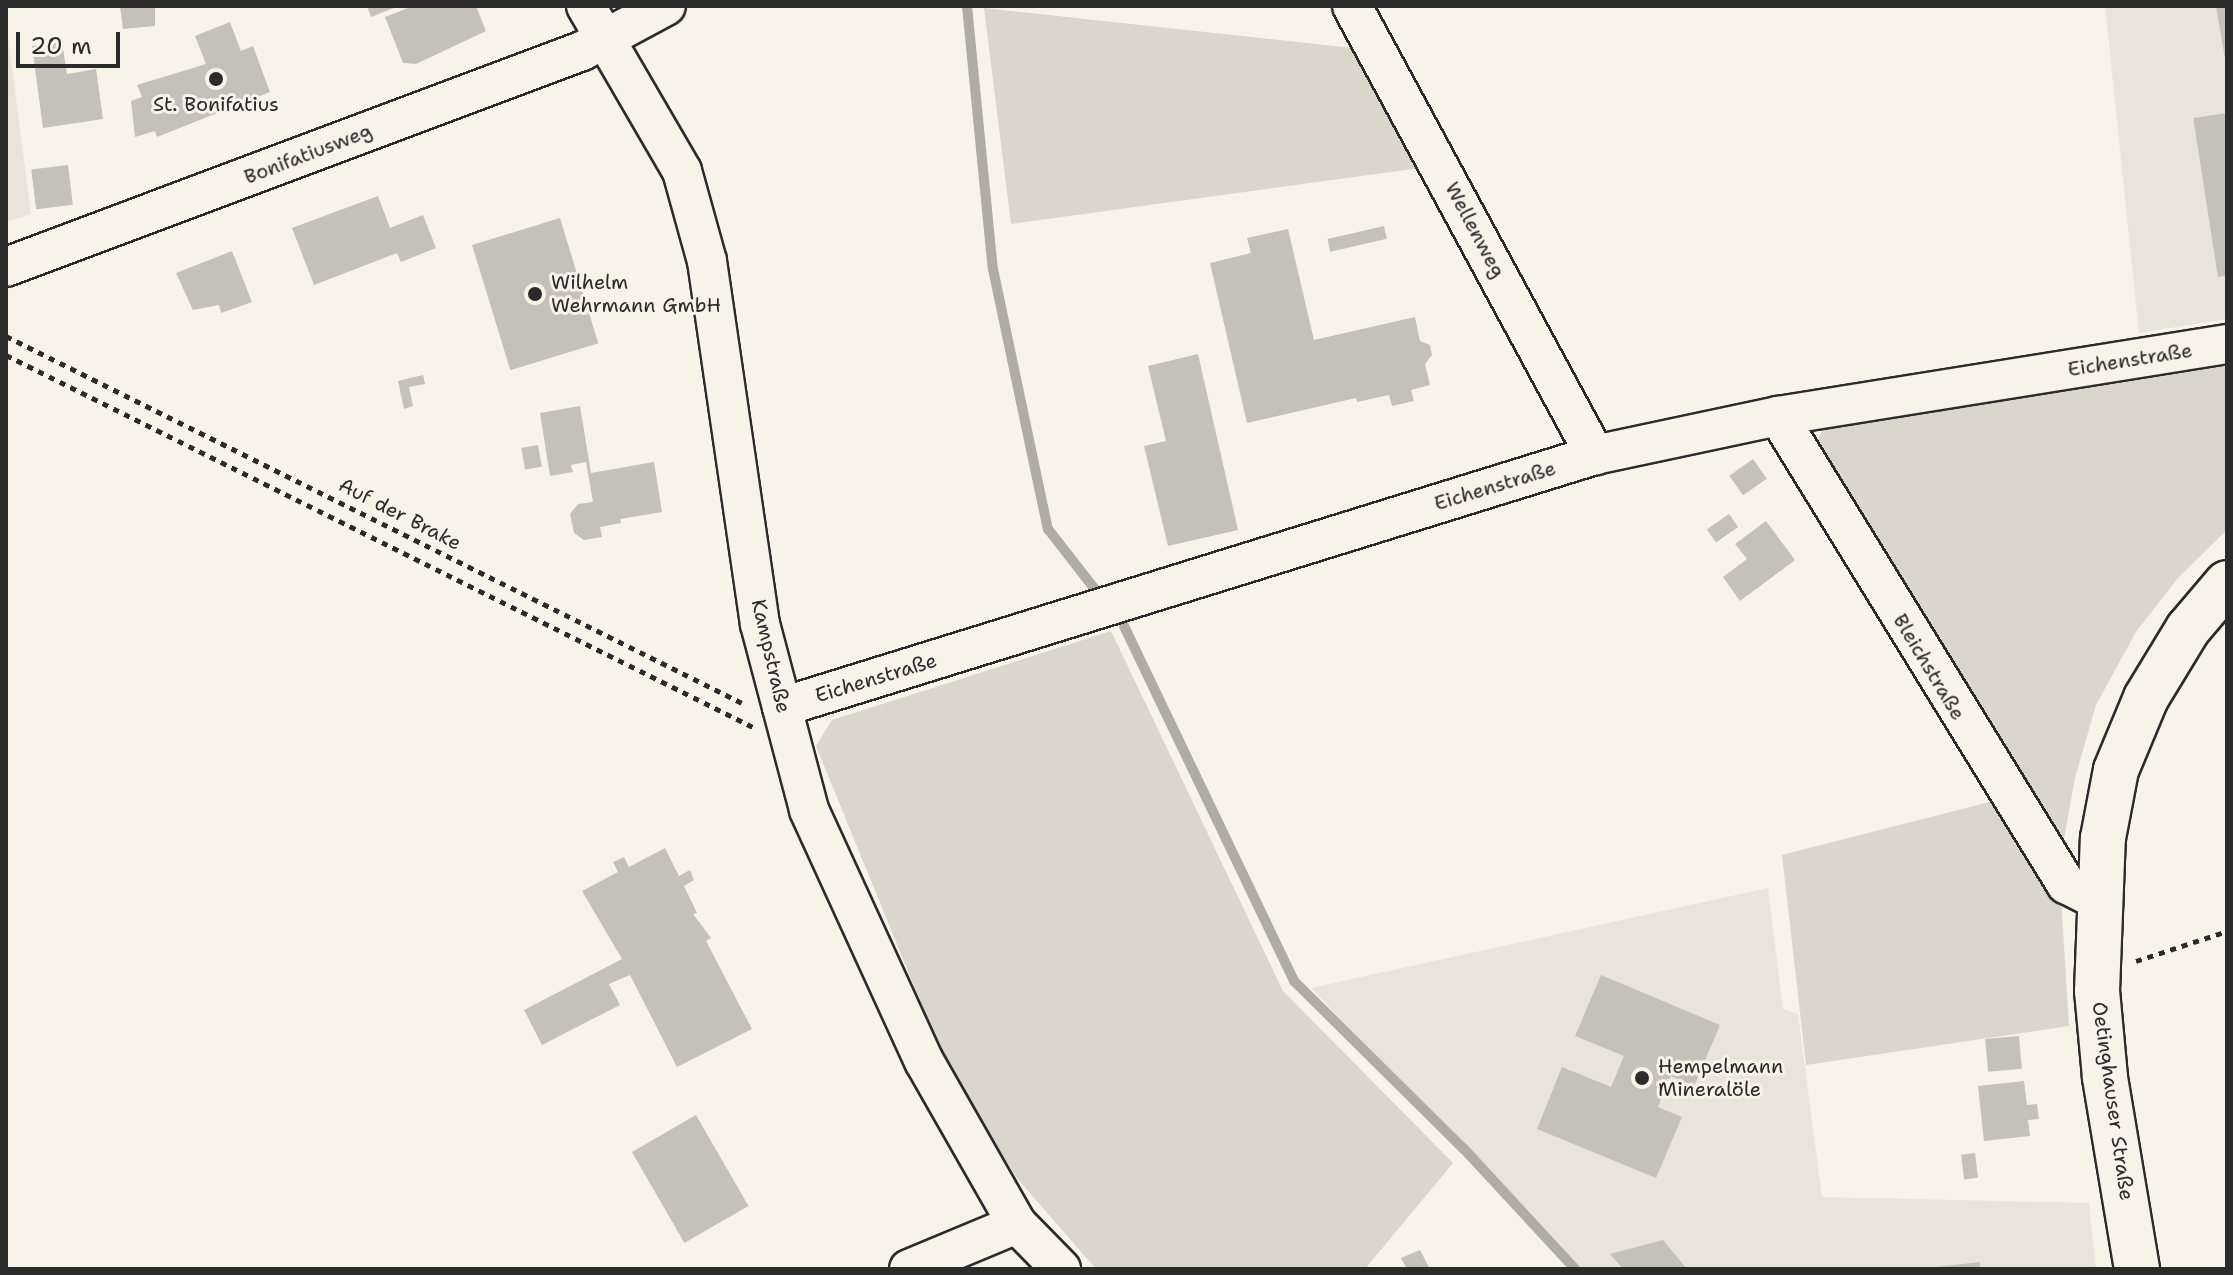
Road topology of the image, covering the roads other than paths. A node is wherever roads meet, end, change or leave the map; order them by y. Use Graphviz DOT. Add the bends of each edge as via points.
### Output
graph roads {
  1 [pos="586,6"];
  2 [pos="666,6"];
  3 [pos="1352,6"];
  4 [pos="608,38"];
  5 [pos="6,267"];
  6 [pos="2227,344"];
  7 [pos="1778,416"];
  8 [pos="1595,455"];
  9 [pos="2227,583"];
  10 [pos="784,715"];
  11 [pos="2098,900"];
  12 [pos="1017,1224"];
  13 [pos="909,1269"];
  14 [pos="1061,1269"];
  15 [pos="2137,1269"];
  1 -- 4 [label="street, Kampstraße"];
  2 -- 4 [label="street, Bonifatiusweg"];
  3 -- 8 [label="street, Wellenweg"];
  4 -- 5 [label="street, Bonifatiusweg"];
  4 -- 10 [label="street, Kampstraße" via="682,171 707,261 760,624"];
  6 -- 7 [label="street, Eichenstraße"];
  7 -- 8 [label="street, Eichenstraße"];
  7 -- 11 [label="street, Bleichstraße" via="2066,884"];
  8 -- 10 [label="street, Eichenstraße"];
  9 -- 11 [label="street, Oetinghauser Straße" via="2188,629 2146,698 2116,770"];
  10 -- 12 [label="street, Kampstraße" via="809,810 915,1044"];
  11 -- 15 [label="street, Oetinghauser Straße" via="2105,1077"];
  12 -- 13 [label="street"];
  12 -- 14 [label="street, Kampstraße"];
}
